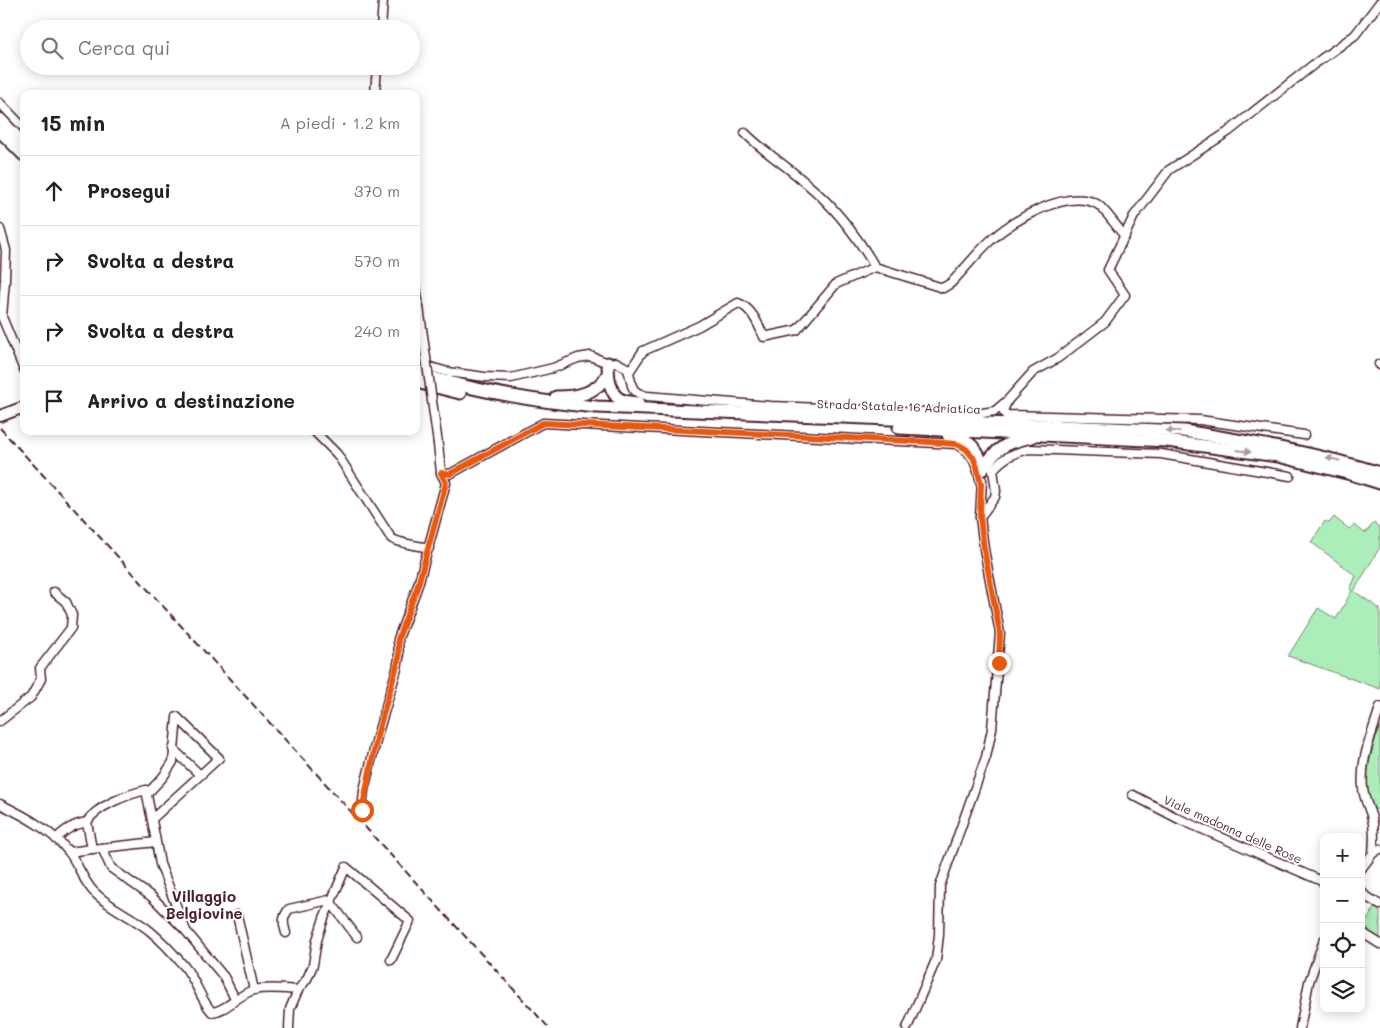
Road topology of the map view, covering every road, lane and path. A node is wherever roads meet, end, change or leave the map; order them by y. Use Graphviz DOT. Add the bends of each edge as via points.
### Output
graph roads {
  1 [pos="383,0"];
  2 [pos="1380,2"];
  3 [pos="381,20"];
  4 [pos="376,75"];
  5 [pos="375,90"];
  6 [pos="0,103"];
  7 [pos="0,119"];
  8 [pos="20,124"];
  9 [pos="0,131"];
  10 [pos="744,133"];
  11 [pos="20,140"];
  12 [pos="20,151"];
  13 [pos="0,229"];
  14 [pos="1125,236"];
  15 [pos="875,267"];
  16 [pos="420,307"];
  17 [pos="1,318"];
  18 [pos="20,361"];
  19 [pos="420,364"];
  20 [pos="608,368"];
  21 [pos="628,372"];
  22 [pos="420,375"];
  23 [pos="420,383"];
  24 [pos="519,397"];
  25 [pos="1008,400"];
  26 [pos="20,408"];
  27 [pos="697,412"];
  28 [pos="0,416"];
  29 [pos="929,429"];
  30 [pos="1042,434"];
  31 [pos="318,435"];
  32 [pos="1304,435"];
  33 [pos="984,468"];
  34 [pos="441,473"];
  35 [pos="1380,473"];
  36 [pos="1290,476"];
  37 [pos="1380,483"];
  38 [pos="981,484"];
  39 [pos="980,517"];
  40 [pos="429,548"];
  41 [pos="54,592"];
  42 [pos="1380,707"];
  43 [pos="0,721"];
  44 [pos="173,749"];
  45 [pos="200,776"];
  46 [pos="147,794"];
  47 [pos="1133,796"];
  48 [pos="0,804"];
  49 [pos="362,810"];
  50 [pos="1372,816"];
  51 [pos="152,819"];
  52 [pos="1380,819"];
  53 [pos="87,822"];
  54 [pos="56,839"];
  55 [pos="156,842"];
  56 [pos="102,848"];
  57 [pos="92,850"];
  58 [pos="1377,851"];
  59 [pos="68,852"];
  60 [pos="1365,864"];
  61 [pos="1320,880"];
  62 [pos="1365,896"];
  63 [pos="331,903"];
  64 [pos="1380,905"];
  65 [pos="238,915"];
  66 [pos="186,931"];
  67 [pos="286,933"];
  68 [pos="1365,935"];
  69 [pos="357,937"];
  70 [pos="1380,944"];
  71 [pos="1320,951"];
  72 [pos="390,960"];
  73 [pos="254,990"];
  74 [pos="298,990"];
  75 [pos="235,999"];
  76 [pos="288,1028"];
  77 [pos="907,1028"];
  78 [pos="1300,1028"];
  1 -- 3 [label="street"];
  2 -- 14 [label="street" via="1355,35 1228,132 1168,170 1134,216"];
  4 -- 5 [label="street"];
  6 -- 8 [label="street"];
  7 -- 11 [label="highway"];
  9 -- 12 [label="highway"];
  10 -- 15 [label="street" via="807,183 838,213"];
  13 -- 17 [label="street" via="6,250"];
  14 -- 15 [label="street" via="1099,205 1085,199 1057,202 1032,212 991,240 951,284 943,288"];
  14 -- 25 [label="street" via="1108,270 1125,295 1105,322 1058,358 1033,372"];
  15 -- 21 [label="street" via="836,284 797,330 764,337 746,306 738,303 699,326 643,352"];
  16 -- 34 [label="street, bridge"];
  17 -- 18 [label="street"];
  19 -- 20 [label="street" via="448,372 511,378 590,356"];
  20 -- 21 [label="street" via="616,362"];
  20 -- 24 [label="highway" via="598,388 588,392 567,397"];
  20 -- 27 [label="highway" via="614,394 623,401"];
  21 -- 25 [label="street" via="632,388 647,396 771,406 976,414 995,411"];
  22 -- 24 [label="highway, Strada Statale 16 Adriatica"];
  23 -- 29 [label="highway, Strada Statale 16 Adriatica" via="494,401 578,414"];
  24 -- 27 [label="highway, Strada Statale 16 Adriatica" via="597,407"];
  25 -- 32 [label="street" via="1003,411 1006,415 1200,420"];
  26 -- 28 [label="main road"];
  35 -- 27 [label="highway, Strada Statale 16 Adriatica, one-way" via="1276,446 1184,431"];
  29 -- 30 [label="highway, Strada Statale 16 Adriatica"];
  29 -- 33 [label="highway" via="971,443"];
  30 -- 33 [label="highway" via="999,449 991,455"];
  30 -- 37 [label="highway, Strada Statale 16 Adriatica, one-way" via="1167,441 1278,456"];
  31 -- 40 [label="street" via="338,454 391,538"];
  33 -- 38 [label="street"];
  34 -- 38 [label="street" via="450,474 543,423 956,444 973,457"];
  34 -- 40 [label="street" via="446,483"];
  36 -- 39 [label="street" via="1161,454 1029,449 1013,453 993,470 996,491"];
  38 -- 39 [label="street"];
  39 -- 77 [label="street" via="1000,633 992,729 986,757 940,886 936,960"];
  40 -- 49 [label="street" via="398,639 399,658 378,732"];
  41 -- 43 [label="street" via="66,602 72,615 71,628 40,668 41,679 31,697"];
  42 -- 50 [label="street" via="1362,768 1363,790"];
  44 -- 45 [label="street"];
  44 -- 45 [label="street" via="177,717 219,758"];
  44 -- 46 [label="street" via="172,762"];
  45 -- 51 [label="street"];
  46 -- 51 [label="street"];
  46 -- 53 [label="street" via="146,790 123,798 91,815"];
  47 -- 61 [label="street, Viale madonna delle Rose"];
  48 -- 54 [label="street" via="36,823"];
  50 -- 52 [label="street"];
  50 -- 58 [label="street"];
  51 -- 55 [label="street"];
  53 -- 54 [label="street" via="73,825"];
  53 -- 57 [label="street"];
  54 -- 59 [label="street"];
  55 -- 56 [label="street"];
  55 -- 66 [label="street" via="160,864"];
  56 -- 57 [label="street"];
  56 -- 66 [label="street" via="111,868 152,897"];
  57 -- 59 [label="street"];
  58 -- 60 [label="street"];
  59 -- 75 [label="street" via="92,890 150,931 185,968 212,1012 218,1012"];
  62 -- 64 [label="street"];
  63 -- 67 [label="street" via="328,900 289,909 283,921"];
  63 -- 69 [label="street"];
  63 -- 72 [label="street" via="346,867 410,921"];
  63 -- 74 [label="street" via="317,940 313,965"];
  65 -- 73 [label="street"];
  66 -- 75 [label="street" via="224,977"];
  68 -- 70 [label="street"];
  71 -- 78 [label="street" via="1309,982"];
  73 -- 74 [label="street"];
  73 -- 75 [label="street"];
  74 -- 76 [label="street" via="290,1010"];
}
